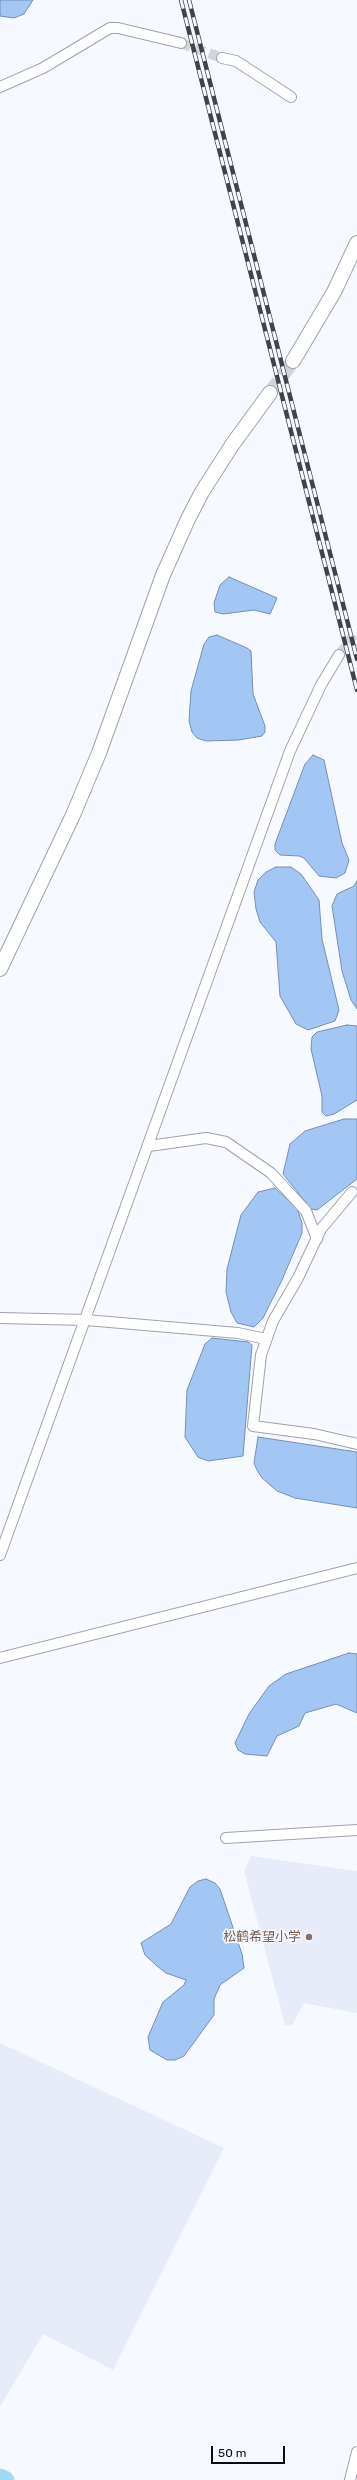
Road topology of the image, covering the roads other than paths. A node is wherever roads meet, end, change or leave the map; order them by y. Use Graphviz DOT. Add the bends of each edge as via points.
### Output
graph roads {
  1 [pos="181,43"];
  2 [pos="222,58"];
  3 [pos="0,86"];
  4 [pos="291,96"];
  5 [pos="357,243"];
  6 [pos="293,361"];
  7 [pos="270,392"];
  8 [pos="339,655"];
  9 [pos="0,969"];
  10 [pos="149,1146"];
  11 [pos="352,1192"];
  12 [pos="317,1239"];
  13 [pos="0,1318"];
  14 [pos="86,1320"];
  15 [pos="266,1339"];
  16 [pos="357,1444"];
  17 [pos="0,1555"];
  18 [pos="357,1568"];
  19 [pos="0,1658"];
  20 [pos="357,1830"];
  21 [pos="226,1838"];
  22 [pos="357,2452"];
  23 [pos="0,2478"];
  24 [pos="5,2480"];
  25 [pos="350,2480"];
  1 -- 3 [label="street" via="114,28 43,68"];
  2 -- 4 [label="street" via="236,61"];
  5 -- 6 [label="main road" via="334,292"];
  7 -- 9 [label="main road" via="232,445 188,519 163,575 82,794"];
  8 -- 10 [label="street" via="290,752"];
  10 -- 12 [label="street" via="206,1138 226,1142 271,1174 306,1211"];
  10 -- 14 [label="street"];
  11 -- 12 [label="street" via="321,1229"];
  12 -- 15 [label="street" via="298,1278 272,1321"];
  13 -- 14 [label="street"];
  14 -- 15 [label="street" via="238,1333"];
  14 -- 17 [label="street"];
  15 -- 16 [label="street" via="259,1368 253,1426 314,1434"];
  18 -- 19 [label="street"];
  20 -- 21 [label="street"];
  22 -- 25 [label="street"];
  23 -- 24 [label="highway"];
}
